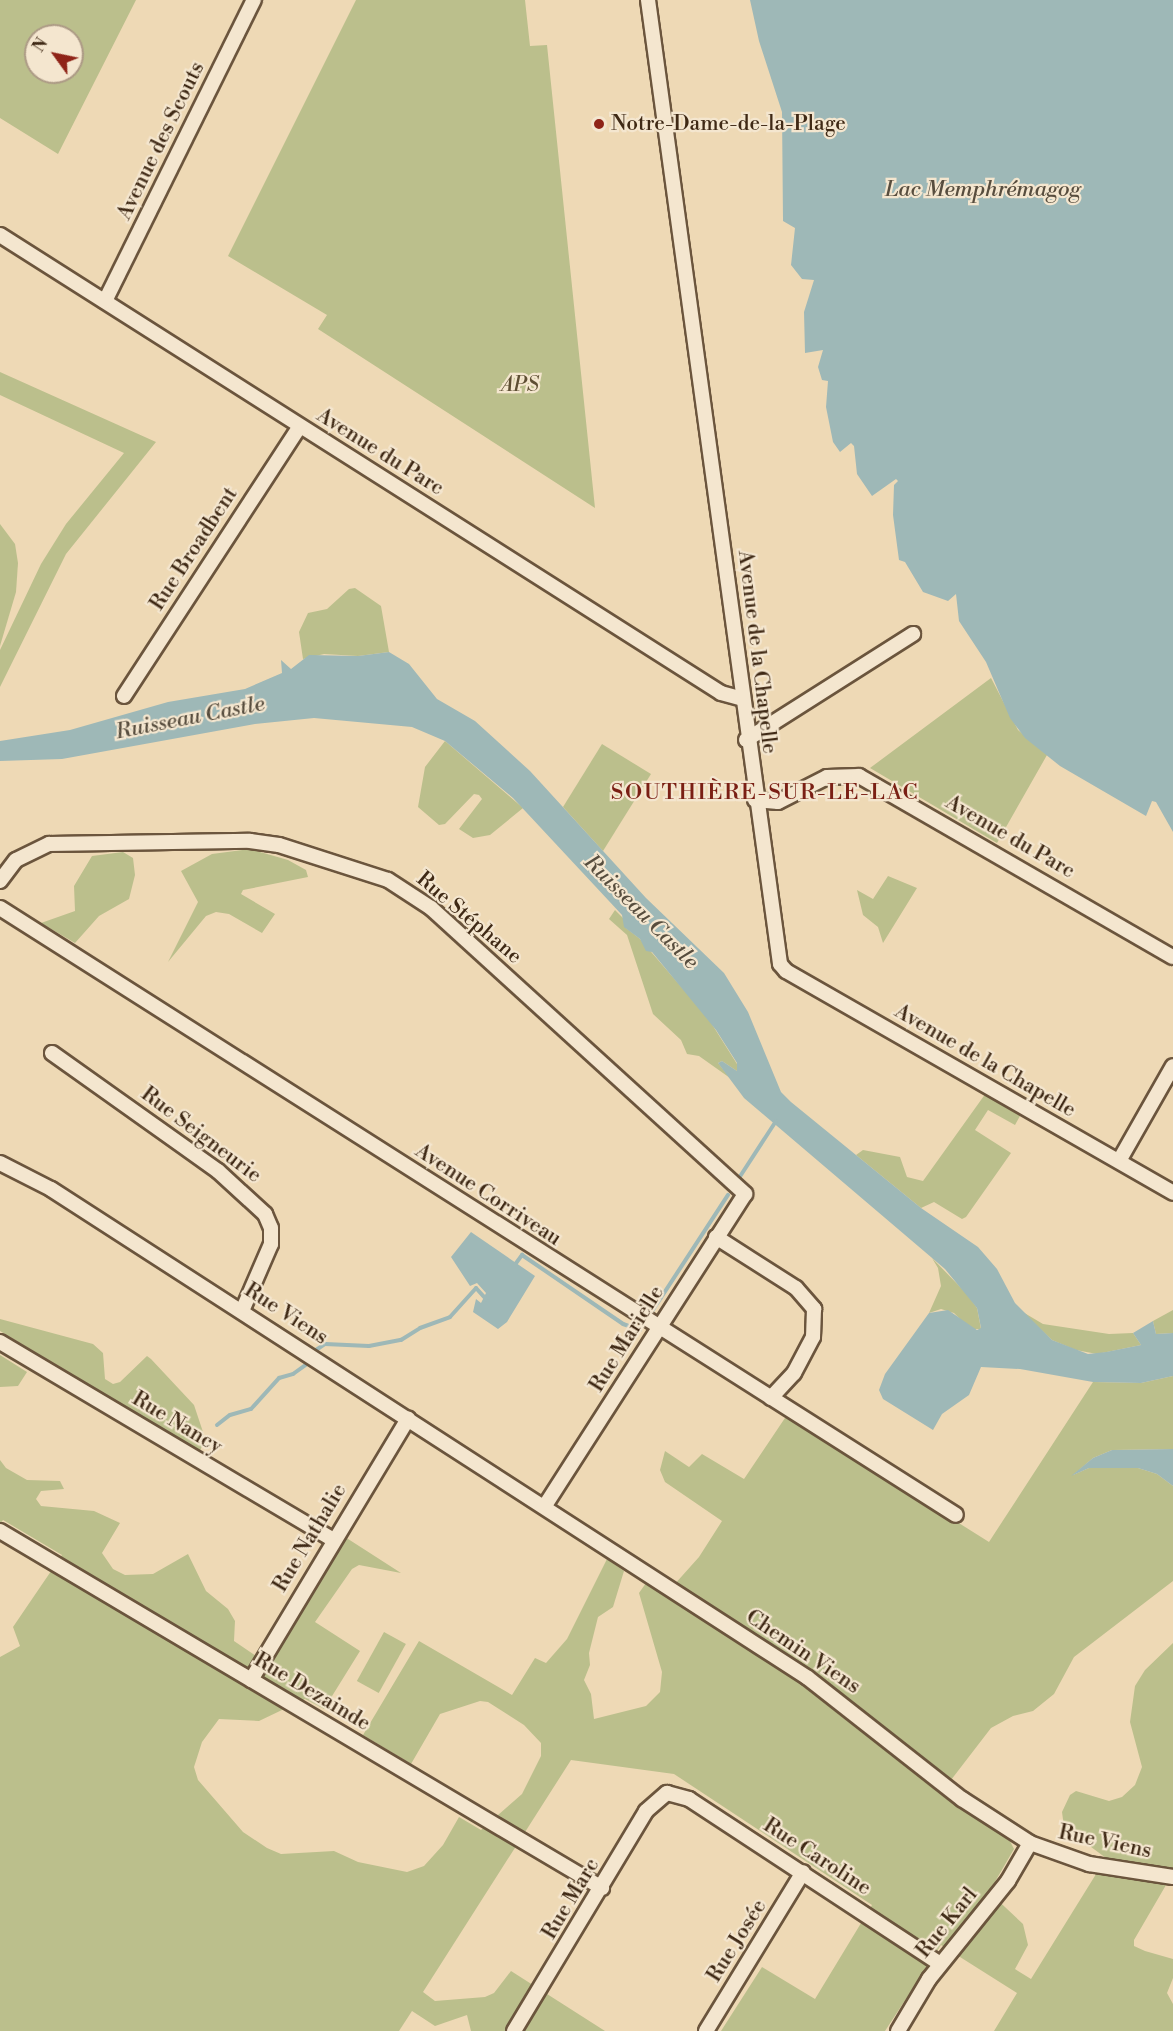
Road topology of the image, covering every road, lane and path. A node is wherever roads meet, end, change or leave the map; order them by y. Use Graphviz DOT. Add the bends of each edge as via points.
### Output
graph roads {
  1 [pos="254,0"];
  2 [pos="648,0"];
  3 [pos="0,235"];
  4 [pos="105,301"];
  5 [pos="300,426"];
  6 [pos="913,634"];
  7 [pos="124,696"];
  8 [pos="741,698"];
  9 [pos="746,740"];
  10 [pos="755,800"];
  11 [pos="0,881"];
  12 [pos="0,908"];
  13 [pos="1173,957"];
  14 [pos="52,1053"];
  15 [pos="1173,1066"];
  16 [pos="1119,1161"];
  17 [pos="0,1163"];
  18 [pos="1173,1193"];
  19 [pos="745,1194"];
  20 [pos="717,1237"];
  21 [pos="242,1311"];
  22 [pos="658,1329"];
  23 [pos="0,1342"];
  24 [pos="771,1398"];
  25 [pos="408,1419"];
  26 [pos="545,1506"];
  27 [pos="956,1515"];
  28 [pos="0,1531"];
  29 [pos="333,1540"];
  30 [pos="251,1680"];
  31 [pos="667,1793"];
  32 [pos="1030,1843"];
  33 [pos="803,1872"];
  34 [pos="1173,1877"];
  35 [pos="603,1888"];
  36 [pos="940,1964"];
  37 [pos="514,2031"];
  38 [pos="706,2031"];
  39 [pos="898,2031"];
  1 -- 4 [label="street, Avenue des Scouts"];
  2 -- 8 [label="street, Avenue de la Chapelle"];
  3 -- 4 [label="street, Avenue du Parc"];
  4 -- 5 [label="street, Avenue du Parc"];
  5 -- 7 [label="street, Rue Broadbent"];
  5 -- 8 [label="street, Avenue du Parc" via="721,693"];
  6 -- 9 [label="street"];
  8 -- 9 [label="street, Avenue de la Chapelle"];
  9 -- 10 [label="street, Avenue de la Chapelle"];
  10 -- 13 [label="street, Avenue du Parc" via="778,801 827,777 859,776"];
  10 -- 16 [label="street, Avenue de la Chapelle" via="778,959 783,968"];
  11 -- 19 [label="street, Rue Stéphane" via="16,860 49,844 250,841 286,847 388,880 431,909"];
  12 -- 22 [label="street, Avenue Corriveau"];
  14 -- 21 [label="street, Rue Seigneurie" via="218,1171 265,1214 271,1228 271,1244"];
  15 -- 16 [label="street"];
  16 -- 18 [label="street, Avenue de la Chapelle"];
  17 -- 21 [label="street, Rue Viens" via="51,1190"];
  19 -- 20 [label="street, Rue Marielle"];
  20 -- 22 [label="street, Rue Marielle"];
  20 -- 24 [label="street" via="796,1288 814,1310 813,1337 794,1373"];
  21 -- 25 [label="street, Rue Viens"];
  22 -- 24 [label="street, Avenue Corriveau"];
  22 -- 26 [label="street, Rue Marielle"];
  23 -- 29 [label="street, Rue Nancy"];
  24 -- 27 [label="street, Avenue Corriveau"];
  25 -- 26 [label="street, Rue Viens"];
  25 -- 29 [label="street, Rue Nathalie"];
  26 -- 32 [label="street, Chemin Viens" via="808,1678 962,1798"];
  28 -- 30 [label="street, Rue Dezainde"];
  29 -- 30 [label="street, Rue Nathalie"];
  30 -- 35 [label="street, Rue Dezainde"];
  31 -- 33 [label="street, Rue Caroline" via="689,1798"];
  31 -- 35 [label="street, Rue Marc" via="646,1811"];
  32 -- 34 [label="street, Rue Viens" via="1078,1862"];
  32 -- 36 [label="street, Rue Karl" via="1008,1881"];
  33 -- 36 [label="street, Rue Caroline"];
  33 -- 38 [label="street, Rue Josée"];
  35 -- 37 [label="street, Rue Marc"];
  36 -- 39 [label="street, Rue Karl"];
}
